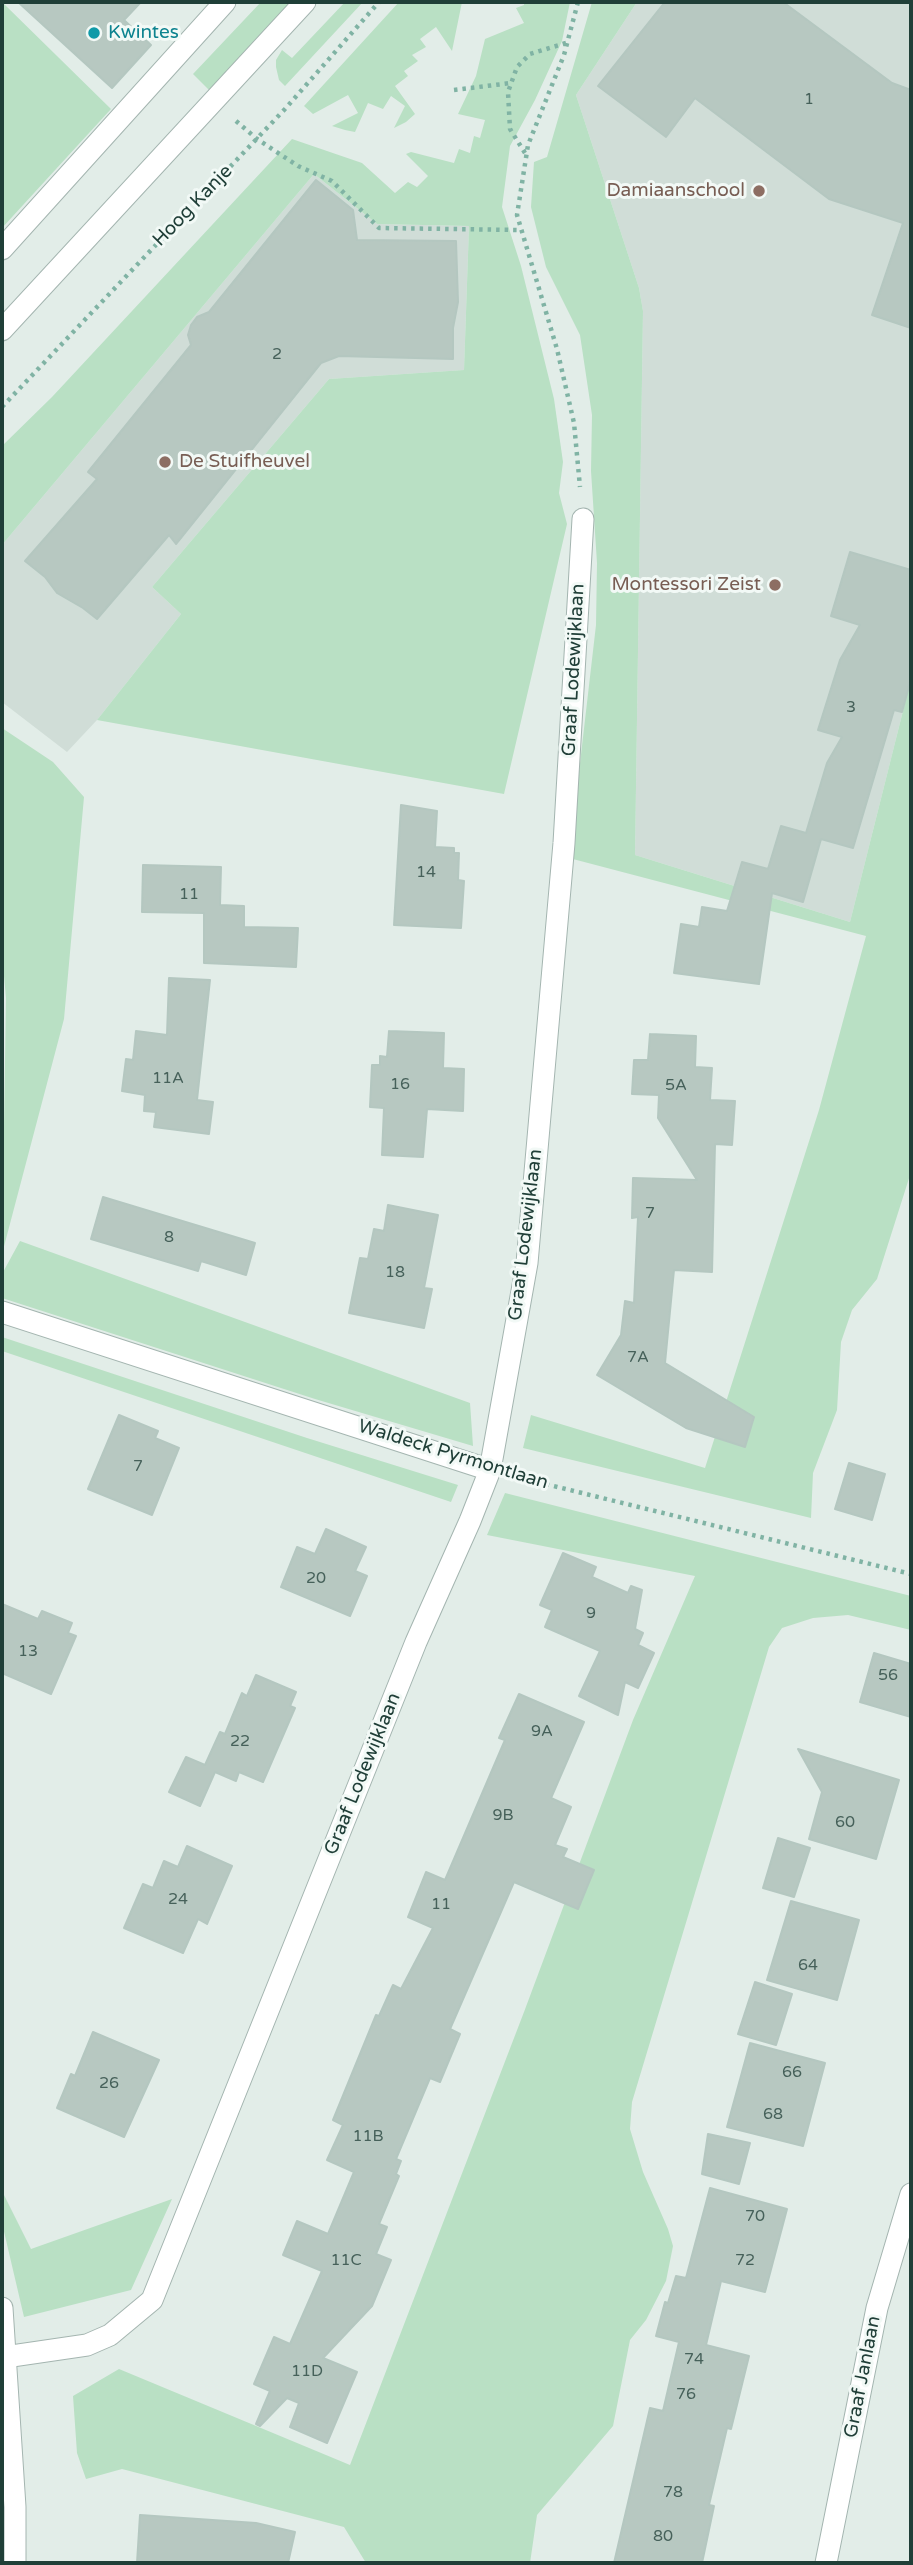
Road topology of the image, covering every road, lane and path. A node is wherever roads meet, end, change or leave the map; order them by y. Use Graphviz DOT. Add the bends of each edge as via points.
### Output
graph roads {
  1 [pos="225,2"];
  2 [pos="305,2"];
  3 [pos="379,2"];
  4 [pos="578,2"];
  5 [pos="567,43"];
  6 [pos="511,83"];
  7 [pos="454,90"];
  8 [pos="214,101"];
  9 [pos="257,139"];
  10 [pos="526,153"];
  11 [pos="520,230"];
  12 [pos="2,249"];
  13 [pos="2,330"];
  14 [pos="2,407"];
  15 [pos="583,519"];
  16 [pos="2,1312"];
  17 [pos="490,1470"];
  18 [pos="911,1574"];
  19 [pos="911,2194"];
  20 [pos="2,2308"];
  21 [pos="5,2357"];
  22 [pos="15,2563"];
  23 [pos="826,2563"];
  1 -- 12 [label="street"];
  2 -- 8 [label="street"];
  3 -- 9 [label="path, Hoog Kanje"];
  4 -- 5 [label="path"];
  5 -- 6 [label="path" via="530,54 517,67"];
  5 -- 10 [label="path"];
  6 -- 7 [label="path"];
  6 -- 10 [label="path" via="510,129"];
  8 -- 9 [label="path"];
  8 -- 13 [label="street"];
  9 -- 11 [label="path" via="298,166 332,181 379,228"];
  9 -- 14 [label="path, Hoog Kanje"];
  10 -- 11 [label="path" via="517,215"];
  11 -- 15 [label="path" via="557,349 574,423"];
  15 -- 17 [label="street, Graaf Lodewijklaan" via="564,843 527,1263"];
  16 -- 17 [label="street, Waldeck Pyrmontlaan"];
  17 -- 18 [label="path, Waldeck Pyrmontlaan"];
  17 -- 21 [label="street, Graaf Lodewijklaan" via="416,1642 152,2300 110,2335 87,2345"];
  19 -- 23 [label="street, Graaf Janlaan" via="877,2308"];
  20 -- 21 [label="street"];
  21 -- 22 [label="street"];
}
